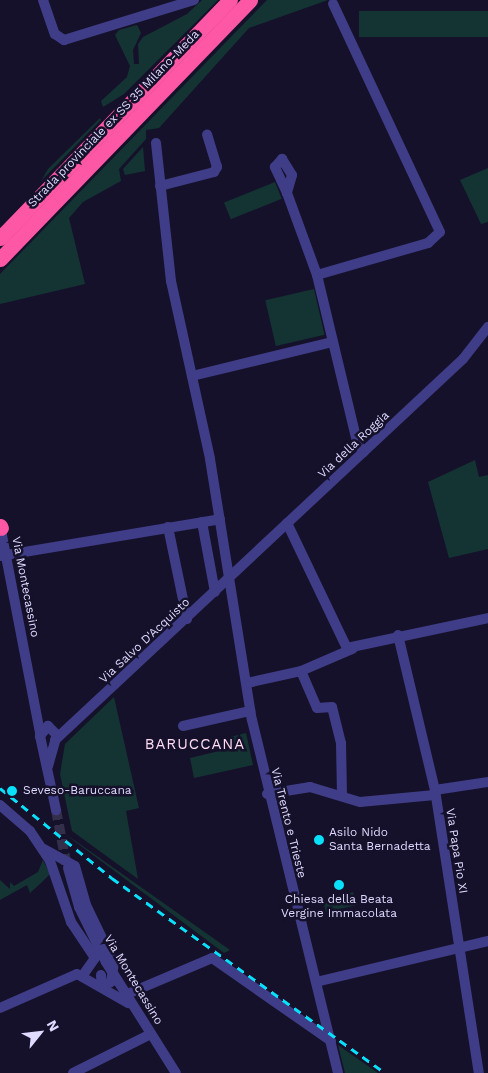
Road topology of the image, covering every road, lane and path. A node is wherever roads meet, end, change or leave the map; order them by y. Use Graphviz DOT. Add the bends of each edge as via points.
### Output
graph roads {
  1 [pos="43,0"];
  2 [pos="194,0"];
  3 [pos="230,0"];
  4 [pos="250,0"];
  5 [pos="333,4"];
  6 [pos="207,134"];
  7 [pos="156,143"];
  8 [pos="160,186"];
  9 [pos="287,193"];
  10 [pos="0,238"];
  11 [pos="0,259"];
  12 [pos="317,275"];
  13 [pos="488,327"];
  14 [pos="333,342"];
  15 [pos="192,376"];
  16 [pos="364,452"];
  17 [pos="220,520"];
  18 [pos="202,522"];
  19 [pos="287,524"];
  20 [pos="0,526"];
  21 [pos="168,527"];
  22 [pos="3,555"];
  23 [pos="231,576"];
  24 [pos="215,592"];
  25 [pos="488,618"];
  26 [pos="187,619"];
  27 [pos="398,635"];
  28 [pos="344,648"];
  29 [pos="306,669"];
  30 [pos="246,683"];
  31 [pos="36,710"];
  32 [pos="250,711"];
  33 [pos="75,722"];
  34 [pos="182,726"];
  35 [pos="51,727"];
  36 [pos="41,736"];
  37 [pos="55,740"];
  38 [pos="48,766"];
  39 [pos="488,782"];
  40 [pos="435,793"];
  41 [pos="267,794"];
  42 [pos="342,795"];
  43 [pos="0,805"];
  44 [pos="56,810"];
  45 [pos="41,846"];
  46 [pos="64,857"];
  47 [pos="68,868"];
  48 [pos="54,870"];
  49 [pos="488,941"];
  50 [pos="458,948"];
  51 [pos="106,962"];
  52 [pos="101,975"];
  53 [pos="86,977"];
  54 [pos="114,978"];
  55 [pos="316,982"];
  56 [pos="102,987"];
  57 [pos="125,995"];
  58 [pos="0,1008"];
  59 [pos="136,1010"];
  60 [pos="151,1034"];
  61 [pos="331,1041"];
  62 [pos="73,1073"];
  63 [pos="176,1073"];
  64 [pos="338,1073"];
  65 [pos="479,1073"];
  1 -- 2 [label="street" via="55,34 64,40 171,10"];
  3 -- 10 [label="highway, Strada provinciale ex SS 35 Milano-Meda"];
  4 -- 11 [label="highway, Strada provinciale ex SS 35 Milano-Meda"];
  5 -- 12 [label="street" via="440,232 428,243"];
  6 -- 8 [label="street" via="217,166 214,172"];
  7 -- 8 [label="street, Via Trento e Trieste"];
  8 -- 15 [label="street, Via Trento e Trieste" via="171,281"];
  9 -- 12 [label="street"];
  12 -- 14 [label="street"];
  13 -- 16 [label="street, Via della Roggia" via="469,353"];
  14 -- 15 [label="street"];
  14 -- 16 [label="street" via="356,442"];
  15 -- 17 [label="street, Via Trento e Trieste"];
  16 -- 19 [label="street, Via della Roggia"];
  17 -- 18 [label="street"];
  17 -- 23 [label="street, Via Trento e Trieste"];
  18 -- 21 [label="street"];
  18 -- 24 [label="street"];
  19 -- 23 [label="street, Via della Roggia"];
  19 -- 28 [label="street"];
  20 -- 22 [label="street, Via Montecassino"];
  21 -- 22 [label="street"];
  21 -- 26 [label="street"];
  22 -- 31 [label="street, Via Montecassino"];
  23 -- 24 [label="street, Via Salvo D'Acquisto"];
  23 -- 30 [label="street, Via Trento e Trieste"];
  24 -- 26 [label="street, Via Salvo D'Acquisto"];
  25 -- 27 [label="street"];
  26 -- 33 [label="street, Via Salvo D'Acquisto"];
  27 -- 28 [label="street"];
  27 -- 40 [label="street, Via Papa Pio XI"];
  28 -- 29 [label="street"];
  29 -- 30 [label="street"];
  29 -- 42 [label="street" via="319,709 332,707 341,743"];
  30 -- 32 [label="street, Via Trento e Trieste"];
  31 -- 35 [label="street"];
  31 -- 36 [label="street, Via Montecassino"];
  32 -- 34 [label="street"];
  32 -- 41 [label="street, Via Trento e Trieste"];
  33 -- 35 [label="street"];
  33 -- 37 [label="street, Via Salvo D'Acquisto"];
  35 -- 36 [label="street"];
  35 -- 37 [label="street"];
  36 -- 37 [label="street" via="47,743"];
  36 -- 38 [label="street, Via Montecassino"];
  37 -- 38 [label="street, Via Montecassino"];
  38 -- 44 [label="street, Via Montecassino"];
  39 -- 40 [label="street"];
  40 -- 42 [label="street" via="360,802"];
  40 -- 50 [label="street, Via Papa Pio XI"];
  41 -- 42 [label="street" via="310,786"];
  41 -- 55 [label="street, Via Trento e Trieste"];
  43 -- 45 [label="street"];
  45 -- 46 [label="street"];
  45 -- 48 [label="street"];
  46 -- 48 [label="street" via="55,861"];
  46 -- 54 [label="street" via="75,866 86,905 114,963"];
  47 -- 51 [label="street, Via Montecassino" via="79,907"];
  48 -- 53 [label="street" via="71,922 95,958"];
  49 -- 50 [label="street"];
  50 -- 55 [label="street"];
  50 -- 65 [label="street, Via Papa Pio XI"];
  51 -- 52 [label="street"];
  51 -- 54 [label="street, Via Montecassino"];
  52 -- 53 [label="street"];
  52 -- 56 [label="street"];
  53 -- 56 [label="street"];
  53 -- 58 [label="street" via="72,975"];
  54 -- 56 [label="street"];
  54 -- 57 [label="street, Via Montecassino"];
  55 -- 61 [label="street, Via Trento e Trieste"];
  56 -- 59 [label="street"];
  57 -- 59 [label="street, Via Montecassino"];
  57 -- 61 [label="street" via="212,958"];
  59 -- 60 [label="street, Via Montecassino"];
  60 -- 62 [label="street"];
  60 -- 63 [label="street, Via Montecassino"];
  61 -- 64 [label="street, Via Trento e Trieste"];
}
